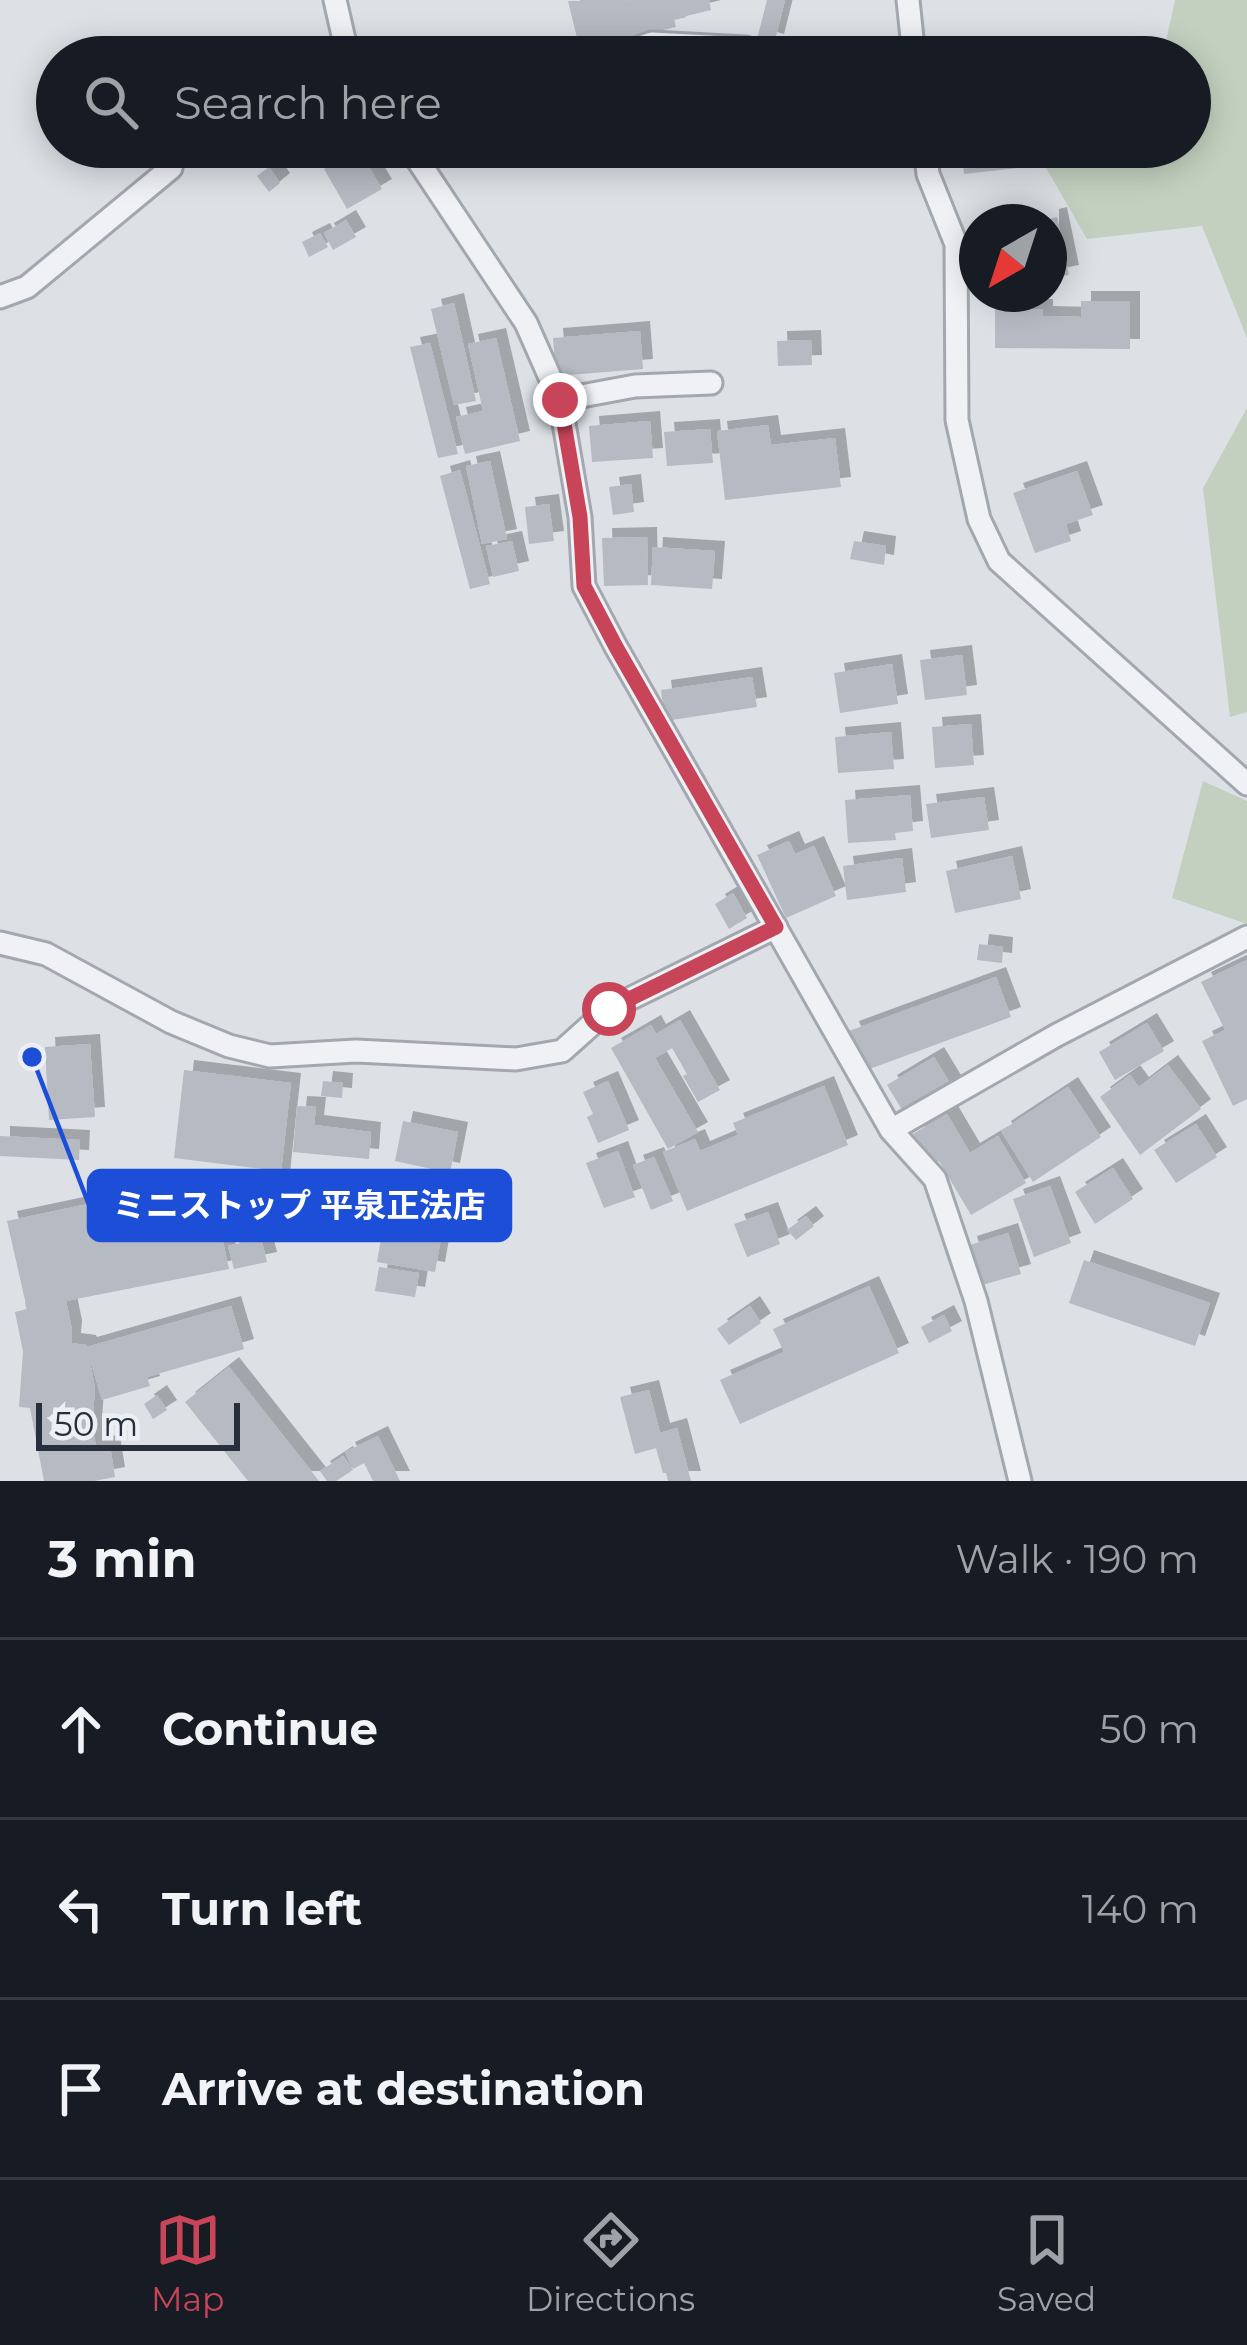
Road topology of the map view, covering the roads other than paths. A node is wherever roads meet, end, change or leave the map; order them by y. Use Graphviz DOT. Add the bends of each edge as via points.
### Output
graph roads {
  1 [pos="334,0"];
  2 [pos="908,0"];
  3 [pos="343,36"];
  4 [pos="912,36"];
  5 [pos="171,168"];
  6 [pos="423,168"];
  7 [pos="925,168"];
  8 [pos="927,168"];
  9 [pos="928,174"];
  10 [pos="0,298"];
  11 [pos="711,383"];
  12 [pos="560,400"];
  13 [pos="1247,784"];
  14 [pos="776,927"];
  15 [pos="1247,937"];
  16 [pos="0,943"];
  17 [pos="890,1130"];
  18 [pos="1020,1481"];
  1 -- 3 [label="street"];
  2 -- 4 [label="street"];
  5 -- 10 [label="street" via="28,287"];
  6 -- 12 [label="street" via="526,323"];
  7 -- 9 [label="street"];
  8 -- 9 [label="street"];
  9 -- 13 [label="street" via="956,244 957,420 979,519 999,561"];
  11 -- 12 [label="street"];
  12 -- 14 [label="street" via="584,586"];
  14 -- 16 [label="street" via="609,1009 562,1051 516,1059 356,1051 270,1056 171,1022 46,954"];
  14 -- 17 [label="street"];
  15 -- 17 [label="street"];
  17 -- 18 [label="street" via="935,1179 976,1301"];
}
